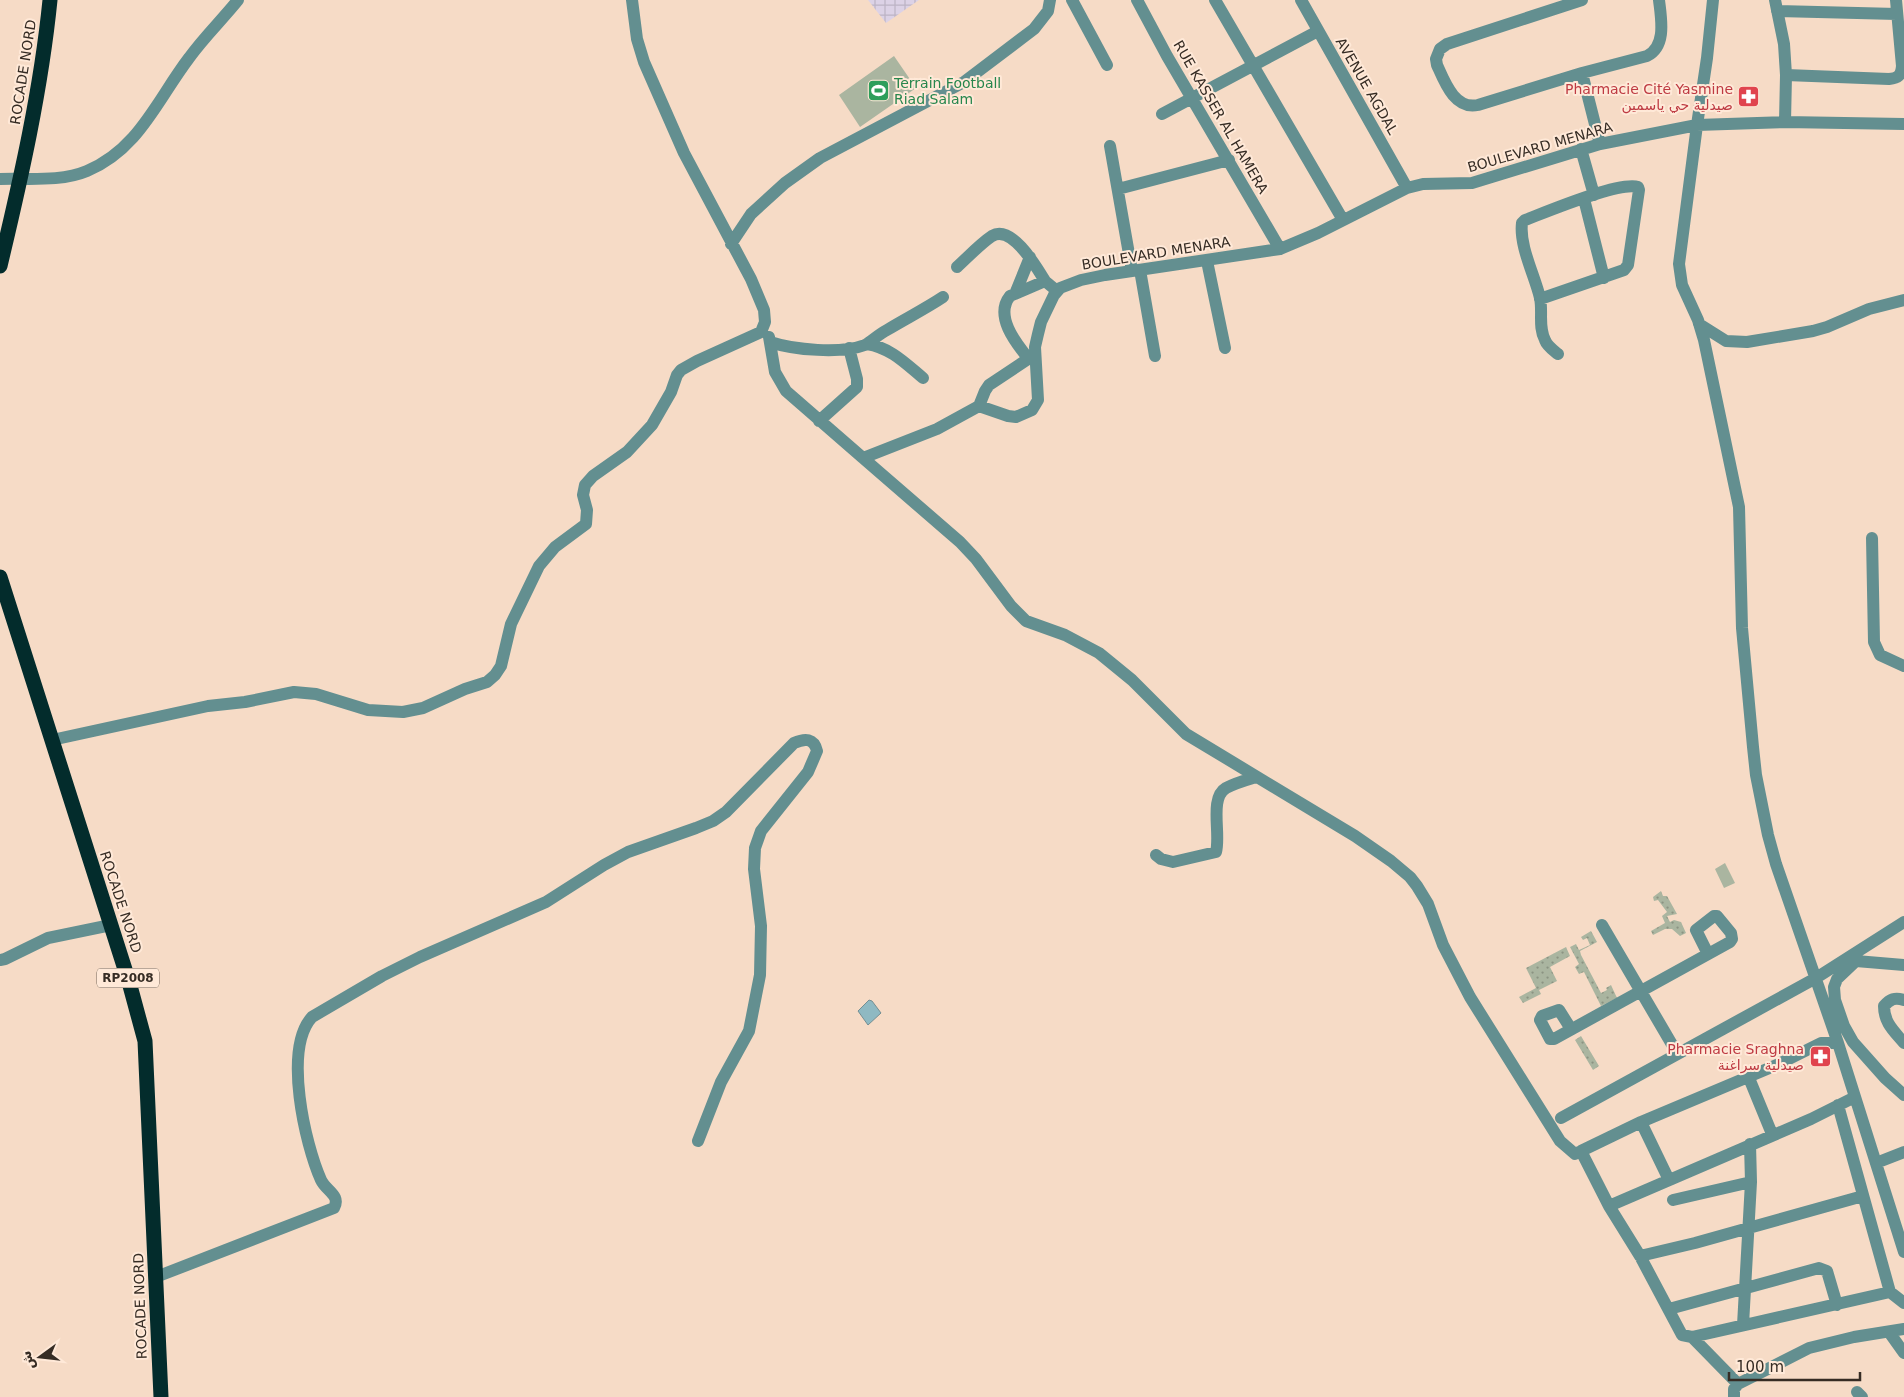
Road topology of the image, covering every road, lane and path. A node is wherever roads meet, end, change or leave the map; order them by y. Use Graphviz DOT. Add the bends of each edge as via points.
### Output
graph roads {
  1 [pos="50,0"];
  2 [pos="238,0"];
  3 [pos="632,0"];
  4 [pos="1050,0"];
  5 [pos="1072,0"];
  6 [pos="1137,0"];
  7 [pos="1215,0"];
  8 [pos="1301,0"];
  9 [pos="1582,0"];
  10 [pos="1659,0"];
  11 [pos="1713,0"];
  12 [pos="1896,0"];
  13 [pos="1776,5"];
  14 [pos="1830,6"];
  15 [pos="1897,14"];
  16 [pos="1318,31"];
  17 [pos="1107,65"];
  18 [pos="1252,66"];
  19 [pos="1582,73"];
  20 [pos="1786,75"];
  21 [pos="1192,98"];
  22 [pos="1162,114"];
  23 [pos="1785,122"];
  24 [pos="1904,124"];
  25 [pos="1697,125"];
  26 [pos="1600,144"];
  27 [pos="1110,146"];
  28 [pos="1581,149"];
  29 [pos="1229,160"];
  30 [pos="21,178"];
  31 [pos="0,179"];
  32 [pos="1407,188"];
  33 [pos="1118,189"];
  34 [pos="1589,197"];
  35 [pos="1343,220"];
  36 [pos="731,244"];
  37 [pos="1280,249"];
  38 [pos="1030,258"];
  39 [pos="1207,260"];
  40 [pos="0,266"];
  41 [pos="957,267"];
  42 [pos="1136,270"];
  43 [pos="1604,278"];
  44 [pos="1045,281"];
  45 [pos="1057,292"];
  46 [pos="1015,294"];
  47 [pos="943,297"];
  48 [pos="1540,299"];
  49 [pos="1904,300"];
  50 [pos="765,322"];
  51 [pos="1699,324"];
  52 [pos="770,342"];
  53 [pos="867,344"];
  54 [pos="849,348"];
  55 [pos="1224,348"];
  56 [pos="1558,354"];
  57 [pos="1031,356"];
  58 [pos="1155,356"];
  59 [pos="923,378"];
  60 [pos="979,406"];
  61 [pos="819,421"];
  62 [pos="862,458"];
  63 [pos="1872,538"];
  64 [pos="0,577"];
  65 [pos="1904,666"];
  66 [pos="52,740"];
  67 [pos="1256,777"];
  68 [pos="1156,855"];
  69 [pos="1904,922"];
  70 [pos="111,925"];
  71 [pos="1602,925"];
  72 [pos="1708,954"];
  73 [pos="0,960"];
  74 [pos="1904,965"];
  75 [pos="1816,978"];
  76 [pos="1642,992"];
  77 [pos="1904,1000"];
  78 [pos="1571,1030"];
  79 [pos="1904,1042"];
  80 [pos="1838,1043"];
  81 [pos="1677,1053"];
  82 [pos="1748,1078"];
  83 [pos="1904,1095"];
  84 [pos="1855,1097"];
  85 [pos="1838,1105"];
  86 [pos="1561,1118"];
  87 [pos="1640,1122"];
  88 [pos="1772,1134"];
  89 [pos="698,1140"];
  90 [pos="1750,1144"];
  91 [pos="1581,1151"];
  92 [pos="1904,1152"];
  93 [pos="1876,1163"];
  94 [pos="1669,1180"];
  95 [pos="1751,1182"];
  96 [pos="1863,1196"];
  97 [pos="1673,1200"];
  98 [pos="1609,1206"];
  99 [pos="1748,1227"];
  100 [pos="1904,1252"];
  101 [pos="1640,1256"];
  102 [pos="156,1277"];
  103 [pos="1745,1289"];
  104 [pos="1890,1292"];
  105 [pos="1904,1303"];
  106 [pos="1837,1305"];
  107 [pos="1669,1308"];
  108 [pos="1743,1326"];
  109 [pos="1904,1329"];
  110 [pos="1890,1332"];
  111 [pos="1692,1337"];
  112 [pos="1904,1353"];
  113 [pos="1738,1384"];
  114 [pos="161,1397"];
  115 [pos="1734,1397"];
  1 -- 30 [label="highway, ROCADE NORD" via="42,66"];
  2 -- 30 [label="street" via="189,58 148,120 112,158 86,172 66,177"];
  3 -- 36 [label="street" via="637,39 644,62 684,153"];
  4 -- 36 [label="street" via="1048,11 1034,29 964,82 820,158 785,183 751,214"];
  5 -- 17 [label="street"];
  6 -- 21 [label="street, RUE KASSER AL HAMERA"];
  7 -- 18 [label="street"];
  8 -- 16 [label="street, AVENUE AGDAL"];
  9 -- 19 [label="street" via="1448,44 1440,49 1436,59 1443,78 1458,101 1470,107"];
  10 -- 19 [label="street" via="1660,41 1653,53"];
  11 -- 25 [label="street"];
  12 -- 15 [label="street"];
  13 -- 14 [label="street"];
  13 -- 20 [label="street"];
  14 -- 15 [label="street"];
  15 -- 20 [label="street" via="1902,66 1898,76 1889,79"];
  16 -- 18 [label="street"];
  16 -- 32 [label="street, AVENUE AGDAL"];
  18 -- 21 [label="street"];
  18 -- 35 [label="street"];
  19 -- 26 [label="street"];
  20 -- 23 [label="street"];
  21 -- 22 [label="street"];
  21 -- 29 [label="street, RUE KASSER AL HAMERA"];
  23 -- 24 [label="street, BOULEVARD MENARA"];
  23 -- 25 [label="street, BOULEVARD MENARA"];
  25 -- 26 [label="street, BOULEVARD MENARA"];
  25 -- 51 [label="street" via="1680,264 1682,286"];
  26 -- 28 [label="street, BOULEVARD MENARA"];
  27 -- 33 [label="street"];
  28 -- 32 [label="street, BOULEVARD MENARA" via="1472,183 1423,184"];
  28 -- 34 [label="street"];
  29 -- 33 [label="street"];
  29 -- 37 [label="street, RUE KASSER AL HAMERA"];
  30 -- 31 [label="street"];
  30 -- 40 [label="highway, ROCADE NORD"];
  32 -- 35 [label="street, BOULEVARD MENARA"];
  33 -- 42 [label="street"];
  34 -- 43 [label="street"];
  34 -- 43 [label="street" via="1630,185 1639,190 1628,265 1621,272"];
  34 -- 48 [label="street" via="1522,223 1524,245"];
  35 -- 37 [label="street, BOULEVARD MENARA"];
  36 -- 50 [label="street" via="751,279 764,310"];
  37 -- 39 [label="street, BOULEVARD MENARA"];
  38 -- 41 [label="street" via="1020,245 998,234"];
  38 -- 44 [label="street"];
  38 -- 46 [label="street"];
  39 -- 42 [label="street, BOULEVARD MENARA"];
  39 -- 55 [label="street"];
  42 -- 45 [label="street, BOULEVARD MENARA" via="1081,280"];
  42 -- 58 [label="street"];
  43 -- 48 [label="street"];
  44 -- 45 [label="street"];
  44 -- 46 [label="street"];
  45 -- 57 [label="street" via="1041,322"];
  46 -- 57 [label="street" via="1007,300 1010,336"];
  47 -- 53 [label="street"];
  48 -- 56 [label="street" via="1544,340"];
  49 -- 51 [label="street" via="1870,309 1814,331 1747,342 1726,342"];
  50 -- 52 [label="street"];
  50 -- 66 [label="street" via="761,332 681,370 652,424 628,452 586,483 583,492 588,516 586,524 555,547 539,566 511,624 501,666 487,682 423,708 403,712 368,710 316,694 294,692 208,706"];
  51 -- 75 [label="street" via="1739,507 1742,628 1756,775 1776,864"];
  52 -- 54 [label="street" via="805,348"];
  52 -- 61 [label="street" via="779,381"];
  53 -- 54 [label="street"];
  53 -- 59 [label="street" via="893,352"];
  54 -- 61 [label="street" via="857,379 855,391"];
  57 -- 60 [label="street" via="989,386"];
  57 -- 60 [label="street" via="1038,389 1038,400 1032,410 1016,417"];
  60 -- 62 [label="street" via="937,429"];
  61 -- 62 [label="street"];
  62 -- 67 [label="street" via="960,542 1026,621 1065,635 1099,653 1132,680 1186,734"];
  63 -- 65 [label="street" via="1874,642 1880,655"];
  64 -- 66 [label="highway, ROCADE NORD / RP2008"];
  66 -- 70 [label="highway, ROCADE NORD / RP2008"];
  67 -- 68 [label="street" via="1228,787 1218,797 1216,852 1173,862"];
  67 -- 91 [label="street" via="1355,836 1414,881 1428,904 1470,997 1530,1095 1560,1141 1575,1154"];
  69 -- 75 [label="street"];
  70 -- 73 [label="street" via="48,938"];
  70 -- 102 [label="highway, ROCADE NORD / RP2008" via="145,1041"];
  71 -- 76 [label="street"];
  72 -- 76 [label="street"];
  74 -- 83 [label="street" via="1856,961 1837,979 1833,991 1850,1038"];
  75 -- 80 [label="street"];
  75 -- 81 [label="street"];
  76 -- 78 [label="street"];
  76 -- 81 [label="street"];
  77 -- 79 [label="street" via="1891,1000 1884,1006 1884,1012 1890,1027"];
  80 -- 82 [label="street" via="1821,1042"];
  80 -- 84 [label="street"];
  81 -- 86 [label="street"];
  82 -- 87 [label="street"];
  82 -- 88 [label="street"];
  84 -- 85 [label="street"];
  84 -- 93 [label="street"];
  85 -- 88 [label="street"];
  85 -- 96 [label="street"];
  87 -- 91 [label="street"];
  87 -- 94 [label="street"];
  88 -- 90 [label="street"];
  89 -- 102 [label="street" via="720,1082 751,1022 760,974 761,926 754,869 755,848 761,831 808,772 817,751 813,742 808,740 794,743 726,812 713,821 628,852 546,902 382,976 312,1018 305,1025 298,1046 298,1081 310,1145 322,1181 337,1201 334,1208"];
  90 -- 94 [label="street"];
  90 -- 95 [label="street"];
  91 -- 98 [label="street"];
  92 -- 93 [label="street"];
  93 -- 100 [label="street"];
  94 -- 98 [label="street"];
  95 -- 97 [label="street"];
  95 -- 99 [label="street"];
  96 -- 99 [label="street"];
  96 -- 104 [label="street"];
  98 -- 101 [label="street"];
  99 -- 101 [label="street"];
  99 -- 103 [label="street"];
  101 -- 107 [label="street"];
  102 -- 114 [label="highway, ROCADE NORD / RP2008"];
  103 -- 106 [label="street" via="1819,1268 1828,1275"];
  103 -- 107 [label="street"];
  103 -- 108 [label="street"];
  104 -- 105 [label="street"];
  104 -- 106 [label="street"];
  106 -- 108 [label="street"];
  107 -- 111 [label="street" via="1682,1335"];
  108 -- 111 [label="street"];
  109 -- 110 [label="street"];
  110 -- 112 [label="street"];
  110 -- 113 [label="street" via="1809,1348"];
  111 -- 113 [label="street"];
  113 -- 115 [label="street"];
}
